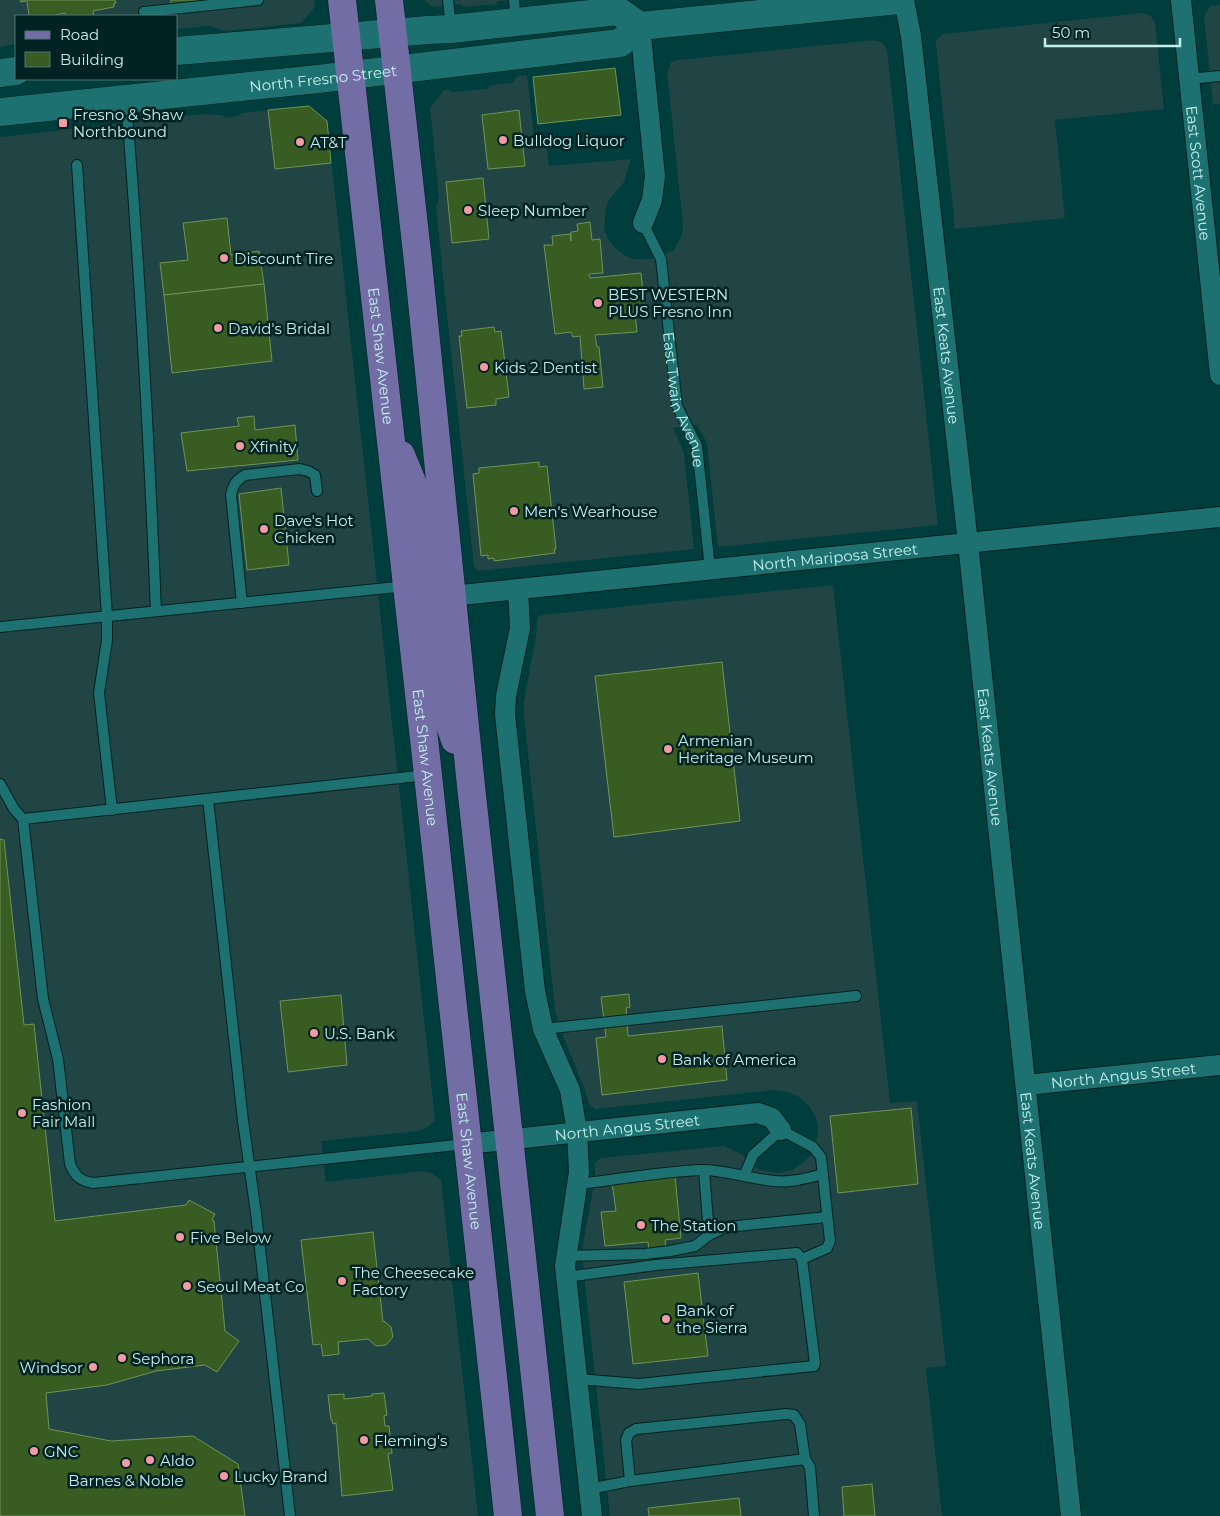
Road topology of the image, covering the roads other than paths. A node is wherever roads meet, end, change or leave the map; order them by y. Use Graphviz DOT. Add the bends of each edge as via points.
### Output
graph roads {
  1 [pos="258,0"];
  2 [pos="342,0"];
  3 [pos="390,0"];
  4 [pos="448,0"];
  5 [pos="899,0"];
  6 [pos="904,0"];
  7 [pos="1181,0"];
  8 [pos="515,11"];
  9 [pos="144,12"];
  10 [pos="640,26"];
  11 [pos="451,29"];
  12 [pos="393,33"];
  13 [pos="346,36"];
  14 [pos="178,51"];
  15 [pos="398,69"];
  16 [pos="15,70"];
  17 [pos="0,73"];
  18 [pos="349,74"];
  19 [pos="1220,76"];
  20 [pos="1189,79"];
  21 [pos="126,99"];
  22 [pos="0,112"];
  23 [pos="77,165"];
  24 [pos="643,223"];
  25 [pos="1220,375"];
  26 [pos="389,426"];
  27 [pos="317,491"];
  28 [pos="1220,517"];
  29 [pos="968,543"];
  30 [pos="710,569"];
  31 [pos="407,586"];
  32 [pos="518,589"];
  33 [pos="451,596"];
  34 [pos="242,603"];
  35 [pos="156,611"];
  36 [pos="106,616"];
  37 [pos="0,627"];
  38 [pos="428,775"];
  39 [pos="0,784"];
  40 [pos="471,786"];
  41 [pos="208,799"];
  42 [pos="112,810"];
  43 [pos="23,820"];
  44 [pos="856,996"];
  45 [pos="543,1029"];
  46 [pos="1220,1065"];
  47 [pos="1026,1085"];
  48 [pos="781,1130"];
  49 [pos="577,1131"];
  50 [pos="510,1140"];
  51 [pos="467,1144"];
  52 [pos="248,1167"];
  53 [pos="704,1170"];
  54 [pos="823,1174"];
  55 [pos="744,1176"];
  56 [pos="577,1184"];
  57 [pos="827,1217"];
  58 [pos="709,1235"];
  59 [pos="566,1256"];
  60 [pos="802,1259"];
  61 [pos="566,1277"];
  62 [pos="577,1379"];
  63 [pos="805,1459"];
  64 [pos="630,1481"];
  65 [pos="589,1489"];
  66 [pos="290,1516"];
  67 [pos="508,1516"];
  68 [pos="550,1516"];
  69 [pos="592,1516"];
  70 [pos="814,1516"];
  71 [pos="1071,1516"];
  1 -- 9 [label="lane"];
  2 -- 13 [label="main road, East Shaw Avenue"];
  3 -- 12 [label="main road"];
  4 -- 11 [label="lane"];
  5 -- 10 [label="main road"];
  6 -- 29 [label="street, East Keats Avenue" via="911,36"];
  7 -- 20 [label="street, East Scott Avenue"];
  8 -- 10 [label="main road" via="618,11"];
  8 -- 11 [label="main road"];
  10 -- 15 [label="main road, North Fresno Street" via="620,43"];
  10 -- 24 [label="street, East Twain Avenue" via="655,176 652,200"];
  11 -- 12 [label="main road"];
  12 -- 13 [label="main road"];
  12 -- 15 [label="main road"];
  13 -- 14 [label="main road"];
  13 -- 18 [label="main road, East Shaw Avenue"];
  15 -- 18 [label="main road, North Fresno Street"];
  15 -- 33 [label="main road"];
  16 -- 17 [label="main road"];
  18 -- 21 [label="main road, North Fresno Street"];
  18 -- 26 [label="main road, East Shaw Avenue"];
  19 -- 20 [label="lane"];
  20 -- 25 [label="street, East Scott Avenue"];
  21 -- 22 [label="main road, North Fresno Street"];
  21 -- 35 [label="lane" via="136,221"];
  23 -- 36 [label="lane"];
  24 -- 30 [label="lane, East Twain Avenue" via="660,260 677,406 697,446"];
  26 -- 31 [label="main road, East Shaw Avenue"];
  26 -- 33 [label="main road" via="418,494 428,580 433,590"];
  27 -- 34 [label="lane" via="315,475 300,469 246,475 233,486 231,495"];
  28 -- 29 [label="street, North Mariposa Street"];
  29 -- 30 [label="street, North Mariposa Street"];
  29 -- 47 [label="street, East Keats Avenue"];
  30 -- 32 [label="street, North Mariposa Street"];
  31 -- 34 [label="lane"];
  31 -- 38 [label="main road, East Shaw Avenue"];
  31 -- 40 [label="main road" via="421,594 431,613 441,699"];
  32 -- 33 [label="street, North Mariposa Street"];
  32 -- 45 [label="street" via="520,628 505,715 535,991"];
  33 -- 40 [label="main road"];
  34 -- 35 [label="lane"];
  35 -- 36 [label="lane"];
  36 -- 37 [label="lane"];
  36 -- 42 [label="lane" via="107,640 99,693"];
  38 -- 41 [label="lane"];
  38 -- 51 [label="main road, East Shaw Avenue"];
  39 -- 43 [label="lane"];
  40 -- 50 [label="main road"];
  41 -- 42 [label="lane"];
  41 -- 52 [label="lane"];
  42 -- 43 [label="lane"];
  43 -- 52 [label="lane" via="42,999 58,1059 73,1172 79,1179 93,1182"];
  44 -- 45 [label="lane"];
  45 -- 49 [label="street" via="570,1090"];
  46 -- 47 [label="street, North Angus Street"];
  47 -- 71 [label="street, East Keats Avenue"];
  48 -- 49 [label="street, North Angus Street" via="772,1118 758,1113"];
  48 -- 54 [label="lane" via="813,1147 822,1157"];
  48 -- 55 [label="lane" via="754,1155"];
  49 -- 50 [label="street, North Angus Street"];
  49 -- 56 [label="street" via="580,1161"];
  50 -- 51 [label="street, North Angus Street"];
  50 -- 68 [label="main road"];
  51 -- 52 [label="lane"];
  51 -- 67 [label="main road, East Shaw Avenue"];
  52 -- 66 [label="lane"];
  53 -- 55 [label="lane"];
  53 -- 56 [label="lane"];
  53 -- 58 [label="lane"];
  54 -- 55 [label="lane" via="800,1181 776,1182"];
  54 -- 57 [label="lane"];
  56 -- 59 [label="street"];
  57 -- 58 [label="lane" via="727,1227"];
  57 -- 60 [label="lane" via="830,1241 827,1248"];
  58 -- 59 [label="lane" via="694,1246 670,1251"];
  59 -- 61 [label="street"];
  60 -- 61 [label="lane" via="796,1253 656,1265"];
  60 -- 62 [label="lane" via="814,1366 639,1384"];
  61 -- 62 [label="street"];
  62 -- 65 [label="street"];
  63 -- 64 [label="lane"];
  63 -- 64 [label="lane" via="800,1424 794,1415 636,1429 626,1440"];
  63 -- 70 [label="lane" via="810,1467"];
  64 -- 65 [label="lane"];
  65 -- 69 [label="street"];
}
